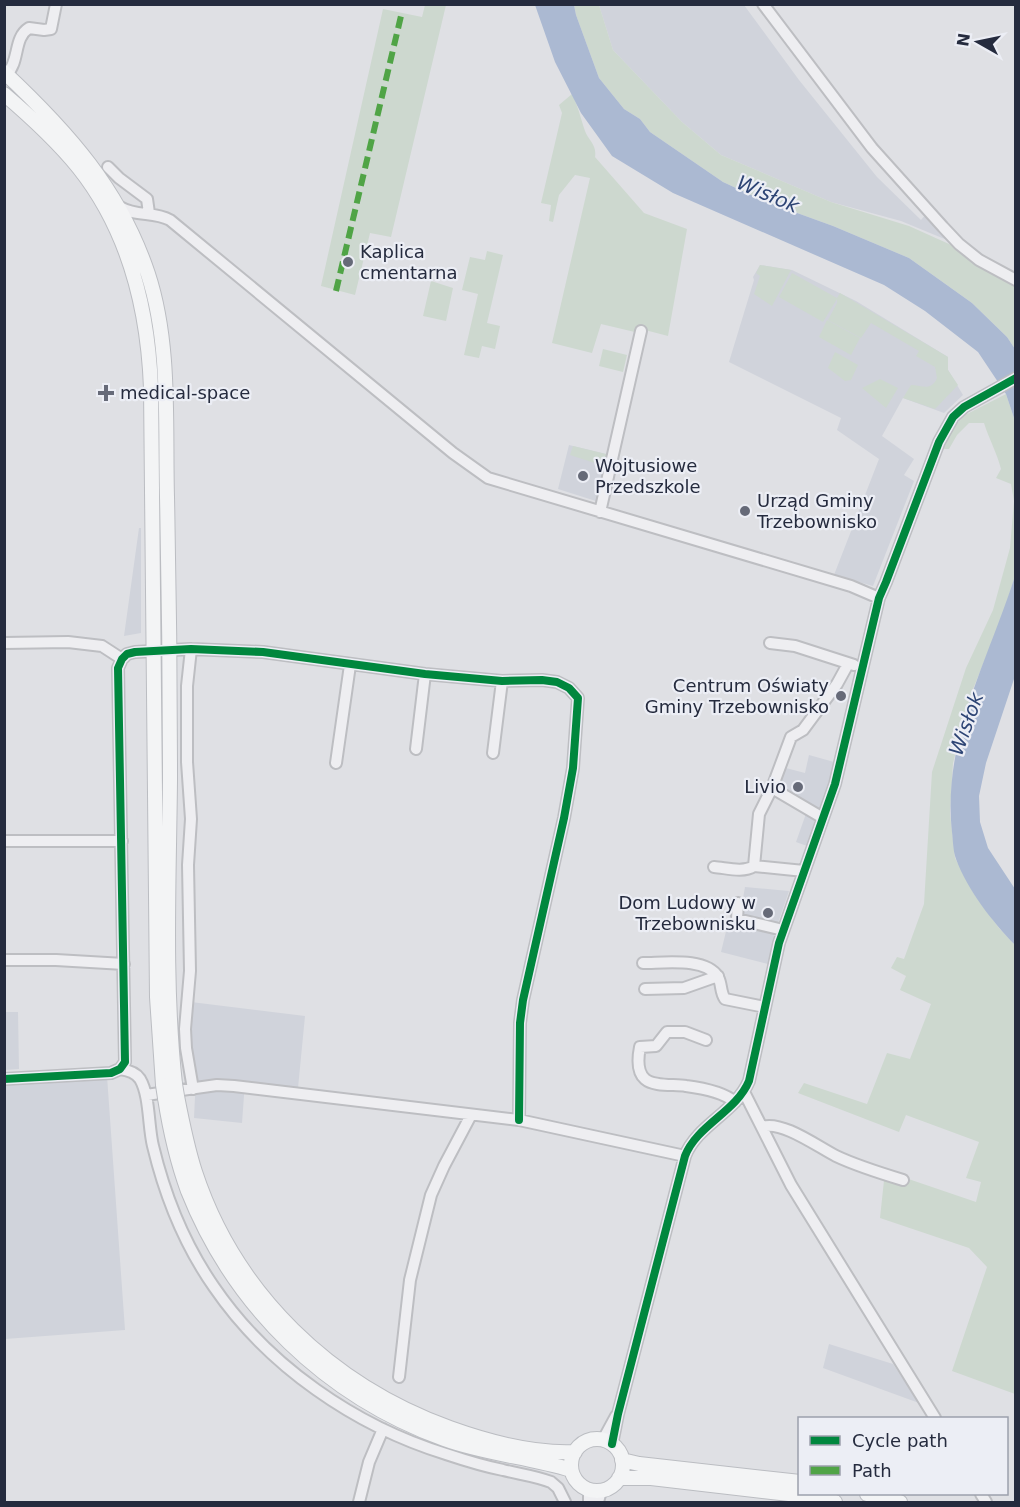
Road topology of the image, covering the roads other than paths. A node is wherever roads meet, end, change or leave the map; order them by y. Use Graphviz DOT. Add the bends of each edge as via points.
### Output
graph roads {
  1 [pos="57,4"];
  2 [pos="762,4"];
  3 [pos="5,75"];
  4 [pos="4,94"];
  5 [pos="108,167"];
  6 [pos="120,207"];
  7 [pos="144,213"];
  8 [pos="111,220"];
  9 [pos="127,222"];
  10 [pos="1016,280"];
  11 [pos="641,331"];
  12 [pos="1016,378"];
  13 [pos="600,512"];
  14 [pos="879,598"];
  15 [pos="771,642"];
  16 [pos="4,643"];
  17 [pos="191,649"];
  18 [pos="154,650"];
  19 [pos="169,650"];
  20 [pos="122,658"];
  21 [pos="350,664"];
  22 [pos="848,664"];
  23 [pos="863,668"];
  24 [pos="425,674"];
  25 [pos="502,681"];
  26 [pos="837,684"];
  27 [pos="858,689"];
  28 [pos="416,749"];
  29 [pos="493,753"];
  30 [pos="336,763"];
  31 [pos="772,788"];
  32 [pos="823,818"];
  33 [pos="4,841"];
  34 [pos="122,841"];
  35 [pos="754,866"];
  36 [pos="714,867"];
  37 [pos="804,871"];
  38 [pos="738,903"];
  39 [pos="783,930"];
  40 [pos="4,960"];
  41 [pos="643,963"];
  42 [pos="124,964"];
  43 [pos="718,976"];
  44 [pos="645,989"];
  45 [pos="765,1007"];
  46 [pos="706,1040"];
  47 [pos="120,1069"];
  48 [pos="4,1079"];
  49 [pos="193,1089"];
  50 [pos="170,1091"];
  51 [pos="744,1092"];
  52 [pos="146,1095"];
  53 [pos="735,1102"];
  54 [pos="471,1115"];
  55 [pos="519,1119"];
  56 [pos="762,1127"];
  57 [pos="685,1156"];
  58 [pos="903,1180"];
  59 [pos="399,1377"];
  60 [pos="934,1417"];
  61 [pos="383,1429"];
  62 [pos="608,1442"];
  63 [pos="574,1452"];
  64 [pos="622,1460"];
  65 [pos="572,1470"];
  66 [pos="619,1478"];
  67 [pos="798,1482"];
  68 [pos="870,1495"];
  69 [pos="594,1497"];
  70 [pos="890,1501"];
  71 [pos="359,1503"];
  72 [pos="565,1503"];
  73 [pos="835,1503"];
  1 -- 3 [label="street" via="51,28 30,28 23,33 14,65"];
  2 -- 10 [label="street" via="872,148 941,225 979,260"];
  3 -- 6 [label="main road" via="78,148"];
  4 -- 8 [label="main road" via="45,130 80,169"];
  5 -- 7 [label="street" via="147,198"];
  6 -- 7 [label="street"];
  6 -- 9 [label="main road"];
  7 -- 9 [label="street"];
  7 -- 13 [label="street" via="165,217 186,232 479,473"];
  8 -- 9 [label="street"];
  8 -- 18 [label="main road" via="138,291 150,357"];
  9 -- 19 [label="main road" via="148,275 162,347"];
  11 -- 13 [label="street"];
  12 -- 14 [label="street" via="958,411 945,430"];
  13 -- 14 [label="street" via="851,586"];
  14 -- 23 [label="street"];
  15 -- 22 [label="street"];
  16 -- 20 [label="street" via="102,646"];
  17 -- 19 [label="street"];
  17 -- 21 [label="street" via="263,652"];
  17 -- 49 [label="street" via="187,686 190,971 185,1029"];
  18 -- 19 [label="street"];
  18 -- 20 [label="street"];
  18 -- 50 [label="main road" via="157,997"];
  19 -- 50 [label="main road"];
  20 -- 34 [label="street" via="118,668"];
  21 -- 24 [label="street"];
  21 -- 30 [label="street"];
  22 -- 23 [label="street"];
  22 -- 26 [label="street"];
  23 -- 27 [label="street"];
  24 -- 25 [label="street"];
  24 -- 28 [label="street"];
  25 -- 29 [label="street"];
  25 -- 55 [label="street" via="558,682 578,698 573,768 520,1023"];
  26 -- 27 [label="street"];
  26 -- 31 [label="street" via="803,730 791,737"];
  27 -- 32 [label="street"];
  31 -- 32 [label="street"];
  31 -- 35 [label="street" via="759,814"];
  32 -- 37 [label="street"];
  33 -- 34 [label="street"];
  34 -- 42 [label="street"];
  35 -- 36 [label="street" via="740,870"];
  35 -- 37 [label="street"];
  37 -- 39 [label="street"];
  38 -- 39 [label="street" via="737,919"];
  39 -- 45 [label="street"];
  40 -- 42 [label="street"];
  41 -- 43 [label="street" via="696,964"];
  42 -- 47 [label="street" via="126,1059"];
  43 -- 44 [label="street" via="684,988"];
  43 -- 45 [label="street" via="725,999"];
  45 -- 51 [label="street"];
  46 -- 53 [label="street" via="685,1032 667,1032 656,1046 640,1047 641,1074 648,1081 695,1088"];
  47 -- 48 [label="street" via="111,1073"];
  47 -- 52 [label="street" via="139,1077"];
  49 -- 52 [label="street"];
  49 -- 54 [label="street" via="234,1086"];
  50 -- 63 [label="main road" via="195,1172 222,1233 256,1287 309,1346 348,1377 421,1417 494,1441"];
  50 -- 65 [label="main road" via="179,1163 211,1241 247,1296 284,1339 360,1400 421,1430 486,1452"];
  51 -- 53 [label="street"];
  51 -- 56 [label="street"];
  52 -- 61 [label="street" via="148,1124 163,1185 177,1222 213,1287 262,1345 286,1366"];
  53 -- 57 [label="street"];
  54 -- 55 [label="street"];
  54 -- 59 [label="street" via="431,1196 410,1280"];
  55 -- 57 [label="street"];
  56 -- 58 [label="street" via="791,1132 835,1156"];
  56 -- 60 [label="street" via="797,1195"];
  57 -- 62 [label="street"];
  61 -- 71 [label="street" via="369,1462"];
  61 -- 72 [label="street" via="443,1454 551,1482"];
  62 -- 63 [label="main road" via="587,1441"];
  62 -- 64 [label="main road"];
  63 -- 65 [label="main road"];
  64 -- 66 [label="main road"];
  64 -- 67 [label="main road"];
  65 -- 69 [label="main road" via="577,1482"];
  66 -- 69 [label="main road"];
  66 -- 73 [label="main road" via="651,1478"];
  68 -- 70 [label="main road"];
}
